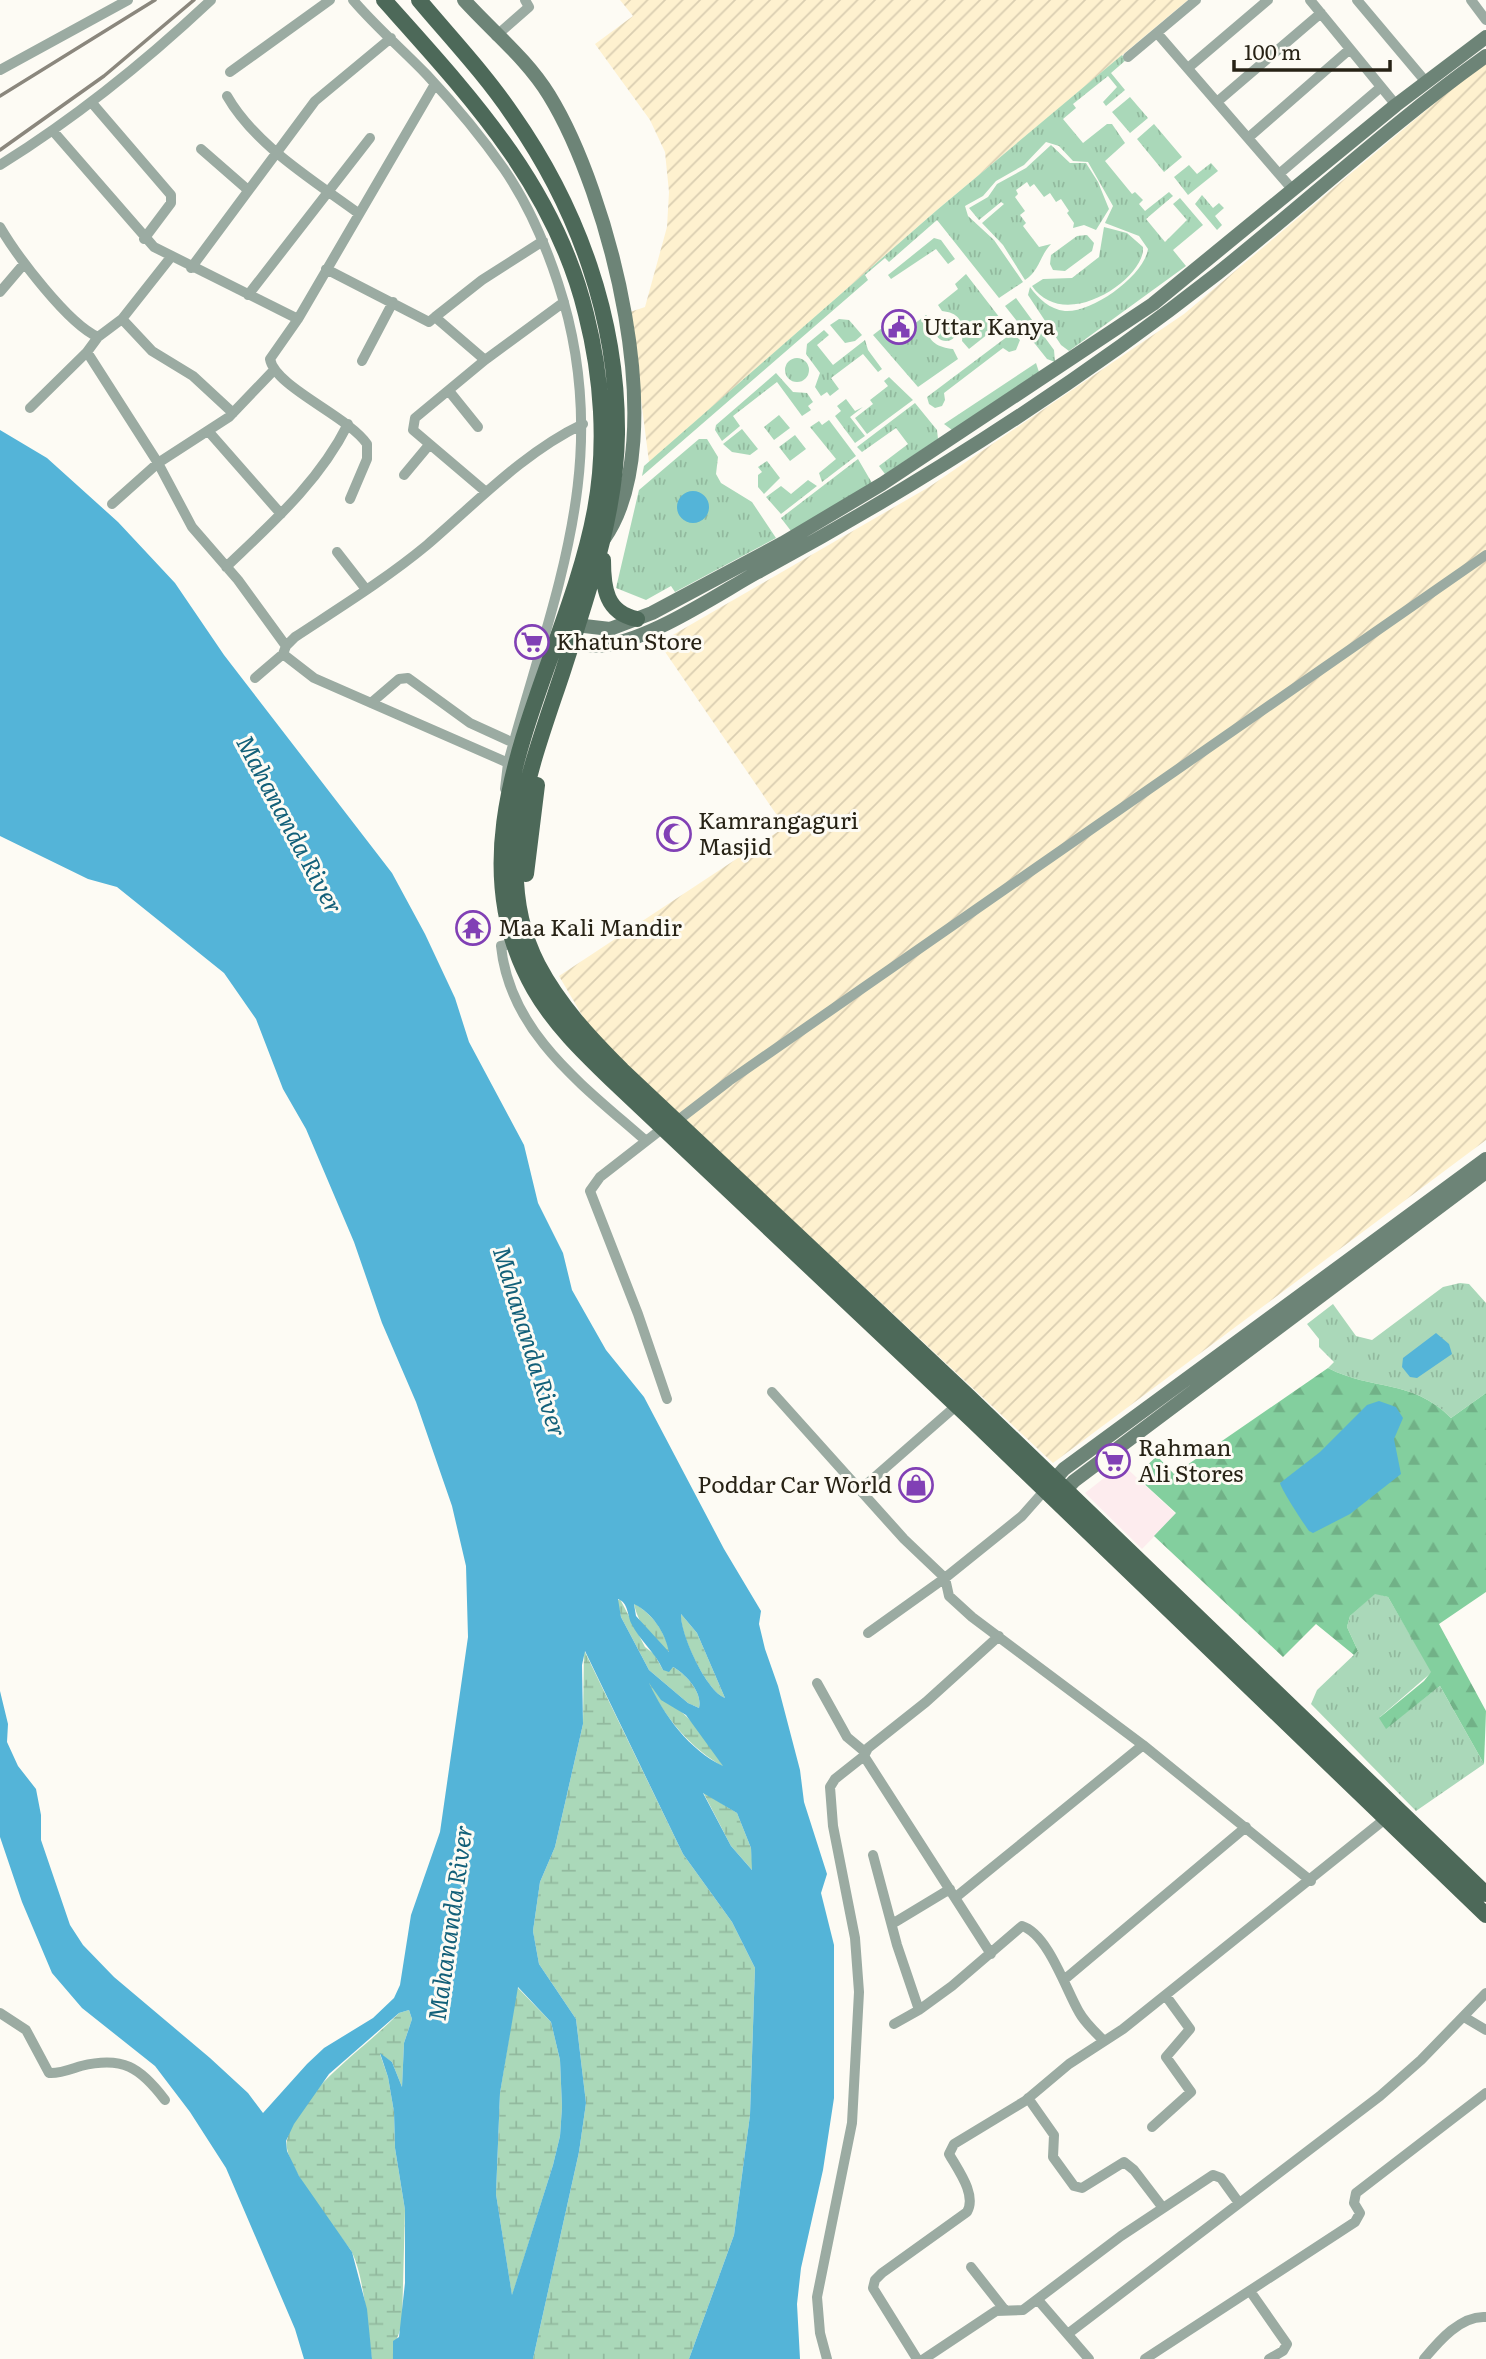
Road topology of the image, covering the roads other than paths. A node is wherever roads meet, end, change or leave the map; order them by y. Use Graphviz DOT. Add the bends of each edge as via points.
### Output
graph roads {
  1 [pos="128,0"];
  2 [pos="211,0"];
  3 [pos="330,0"];
  4 [pos="353,0"];
  5 [pos="384,0"];
  6 [pos="419,0"];
  7 [pos="464,0"];
  8 [pos="525,0"];
  9 [pos="1196,0"];
  10 [pos="1268,0"];
  11 [pos="1310,0"];
  12 [pos="1357,0"];
  13 [pos="1471,0"];
  14 [pos="1321,13"];
  15 [pos="1486,20"];
  16 [pos="1157,33"];
  17 [pos="496,36"];
  18 [pos="1486,37"];
  19 [pos="391,38"];
  20 [pos="1350,49"];
  21 [pos="1486,56"];
  22 [pos="1128,57"];
  23 [pos="1188,68"];
  24 [pos="0,70"];
  25 [pos="230,72"];
  26 [pos="1426,82"];
  27 [pos="435,84"];
  28 [pos="1381,87"];
  29 [pos="227,96"];
  30 [pos="1217,102"];
  31 [pos="92,103"];
  32 [pos="1396,105"];
  33 [pos="53,131"];
  34 [pos="370,138"];
  35 [pos="1248,138"];
  36 [pos="201,149"];
  37 [pos="276,150"];
  38 [pos="0,165"];
  39 [pos="1279,174"];
  40 [pos="1292,189"];
  41 [pos="248,190"];
  42 [pos="329,192"];
  43 [pos="358,213"];
  44 [pos="0,227"];
  45 [pos="144,239"];
  46 [pos="542,241"];
  47 [pos="171,257"];
  48 [pos="23,265"];
  49 [pos="191,268"];
  50 [pos="326,269"];
  51 [pos="0,292"];
  52 [pos="248,295"];
  53 [pos="393,302"];
  54 [pos="564,302"];
  55 [pos="435,317"];
  56 [pos="122,319"];
  57 [pos="298,319"];
  58 [pos="98,337"];
  59 [pos="87,352"];
  60 [pos="485,360"];
  61 [pos="362,361"];
  62 [pos="274,370"];
  63 [pos="449,390"];
  64 [pos="1001,406"];
  65 [pos="30,408"];
  66 [pos="233,413"];
  67 [pos="1010,419"];
  68 [pos="348,424"];
  69 [pos="583,424"];
  70 [pos="478,427"];
  71 [pos="209,432"];
  72 [pos="429,446"];
  73 [pos="158,463"];
  74 [pos="404,475"];
  75 [pos="486,492"];
  76 [pos="350,499"];
  77 [pos="112,504"];
  78 [pos="281,514"];
  79 [pos="603,540"];
  80 [pos="789,548"];
  81 [pos="337,552"];
  82 [pos="1486,555"];
  83 [pos="226,567"];
  84 [pos="365,588"];
  85 [pos="664,615"];
  86 [pos="637,619"];
  87 [pos="563,632"];
  88 [pos="284,650"];
  89 [pos="255,678"];
  90 [pos="370,703"];
  91 [pos="517,744"];
  92 [pos="511,764"];
  93 [pos="521,938"];
  94 [pos="670,1125"];
  95 [pos="646,1141"];
  96 [pos="1486,1158"];
  97 [pos="1486,1172"];
  98 [pos="772,1392"];
  99 [pos="667,1399"];
  100 [pos="956,1406"];
  101 [pos="860,1490"];
  102 [pos="1055,1490"];
  103 [pos="945,1578"];
  104 [pos="867,1633"];
  105 [pos="999,1636"];
  106 [pos="817,1683"];
  107 [pos="1143,1745"];
  108 [pos="865,1754"];
  109 [pos="1385,1818"];
  110 [pos="1246,1827"];
  111 [pos="873,1855"];
  112 [pos="1311,1881"];
  113 [pos="953,1893"];
  114 [pos="1486,1894"];
  115 [pos="1486,1915"];
  116 [pos="892,1924"];
  117 [pos="991,1954"];
  118 [pos="1065,1979"];
  119 [pos="1486,1993"];
  120 [pos="1166,1996"];
  121 [pos="919,2010"];
  122 [pos="0,2013"];
  123 [pos="1464,2018"];
  124 [pos="894,2024"];
  125 [pos="1486,2030"];
  126 [pos="1104,2041"];
  127 [pos="1486,2093"];
  128 [pos="1028,2098"];
  129 [pos="165,2100"];
  130 [pos="1152,2127"];
  131 [pos="1239,2203"];
  132 [pos="1163,2208"];
  133 [pos="971,2267"];
  134 [pos="1250,2291"];
  135 [pos="1038,2300"];
  136 [pos="1004,2309"];
  137 [pos="1486,2317"];
  138 [pos="1069,2333"];
  139 [pos="827,2359"];
  140 [pos="917,2359"];
  141 [pos="924,2359"];
  142 [pos="1089,2359"];
  143 [pos="1145,2359"];
  144 [pos="1269,2359"];
  145 [pos="1424,2359"];
  1 -- 24 [label="street"];
  2 -- 31 [label="street"];
  3 -- 25 [label="street"];
  4 -- 19 [label="street"];
  5 -- 87 [label="main road" via="512,151 549,212 581,294 600,400 600,474"];
  6 -- 79 [label="main road" via="511,111 544,164 582,244 601,305 616,403 614,482"];
  7 -- 17 [label="street"];
  8 -- 17 [label="street" via="529,7 525,13"];
  9 -- 16 [label="street"];
  10 -- 23 [label="street"];
  11 -- 14 [label="street"];
  12 -- 26 [label="street"];
  13 -- 15 [label="street"];
  14 -- 20 [label="street"];
  14 -- 30 [label="street"];
  16 -- 22 [label="street"];
  16 -- 23 [label="street"];
  17 -- 79 [label="street" via="538,79 555,106 598,201 620,287 631,375 632,448 617,520"];
  18 -- 26 [label="street"];
  19 -- 27 [label="street"];
  19 -- 37 [label="street" via="315,101"];
  20 -- 28 [label="street"];
  20 -- 35 [label="street"];
  21 -- 67 [label="street" via="1389,128 1217,273"];
  23 -- 30 [label="street"];
  26 -- 32 [label="street"];
  27 -- 43 [label="street"];
  27 -- 46 [label="street" via="504,169"];
  28 -- 32 [label="street"];
  28 -- 39 [label="street"];
  29 -- 37 [label="street" via="241,118"];
  30 -- 35 [label="street"];
  31 -- 33 [label="street"];
  31 -- 45 [label="street" via="171,195 171,203"];
  32 -- 40 [label="street"];
  33 -- 38 [label="street"];
  33 -- 45 [label="street"];
  34 -- 42 [label="street"];
  35 -- 39 [label="street"];
  36 -- 41 [label="street"];
  37 -- 41 [label="street"];
  37 -- 42 [label="street"];
  39 -- 40 [label="street"];
  40 -- 64 [label="street" via="1153,304"];
  41 -- 49 [label="street"];
  42 -- 43 [label="street"];
  42 -- 52 [label="street"];
  43 -- 50 [label="street"];
  44 -- 48 [label="street"];
  45 -- 47 [label="street"];
  46 -- 54 [label="street"];
  46 -- 55 [label="street"];
  47 -- 49 [label="street"];
  47 -- 56 [label="street"];
  48 -- 51 [label="street"];
  48 -- 58 [label="street"];
  49 -- 52 [label="street"];
  50 -- 53 [label="street"];
  50 -- 57 [label="street"];
  52 -- 57 [label="street"];
  53 -- 55 [label="street" via="429,322"];
  53 -- 61 [label="street"];
  54 -- 60 [label="street"];
  54 -- 69 [label="street" via="576,347"];
  55 -- 60 [label="street"];
  56 -- 58 [label="street"];
  56 -- 66 [label="street" via="152,351 193,376"];
  57 -- 62 [label="street" via="270,359"];
  58 -- 59 [label="street"];
  59 -- 65 [label="street"];
  59 -- 73 [label="street"];
  60 -- 63 [label="street"];
  62 -- 66 [label="street"];
  62 -- 68 [label="street"];
  63 -- 70 [label="street"];
  63 -- 72 [label="street" via="415,418 413,430"];
  64 -- 67 [label="street"];
  64 -- 80 [label="street"];
  66 -- 71 [label="street"];
  67 -- 80 [label="street" via="854,520"];
  68 -- 76 [label="street" via="362,436 368,452"];
  68 -- 78 [label="street" via="332,456"];
  69 -- 75 [label="street" via="563,433"];
  69 -- 87 [label="street"];
  71 -- 73 [label="street"];
  71 -- 78 [label="street"];
  72 -- 74 [label="street"];
  72 -- 75 [label="street"];
  73 -- 77 [label="street"];
  73 -- 83 [label="street" via="192,527"];
  75 -- 84 [label="street" via="427,545"];
  78 -- 83 [label="street"];
  79 -- 86 [label="main road" via="606,596 619,612"];
  79 -- 87 [label="main road"];
  80 -- 85 [label="street"];
  81 -- 84 [label="street"];
  82 -- 94 [label="street"];
  83 -- 88 [label="street"];
  84 -- 88 [label="street"];
  85 -- 86 [label="street"];
  85 -- 87 [label="street" via="604,646"];
  86 -- 87 [label="street" via="610,629"];
  87 -- 91 [label="main road"];
  87 -- 93 [label="main road" via="526,861"];
  88 -- 89 [label="street"];
  88 -- 90 [label="street" via="314,678"];
  90 -- 91 [label="street" via="408,678 470,723"];
  90 -- 92 [label="street"];
  91 -- 92 [label="main road"];
  92 -- 93 [label="main road" via="502,831 502,885"];
  93 -- 94 [label="main road" via="581,1027"];
  93 -- 94 [label="main road" via="533,1000 572,1055 630,1108"];
  93 -- 95 [label="street" via="500,946 513,993 529,1024 565,1068"];
  94 -- 95 [label="street"];
  94 -- 100 [label="main road"];
  94 -- 102 [label="main road"];
  95 -- 99 [label="street" via="600,1177 590,1191"];
  96 -- 102 [label="street" via="1064,1469"];
  97 -- 102 [label="street"];
  98 -- 101 [label="street"];
  100 -- 101 [label="street"];
  100 -- 102 [label="main road"];
  101 -- 103 [label="street"];
  102 -- 103 [label="street"];
  102 -- 109 [label="main road"];
  102 -- 114 [label="main road"];
  103 -- 104 [label="street"];
  103 -- 105 [label="street" via="949,1596"];
  105 -- 107 [label="street"];
  105 -- 108 [label="street"];
  106 -- 108 [label="street" via="847,1737"];
  107 -- 110 [label="street"];
  107 -- 113 [label="street"];
  108 -- 113 [label="street"];
  108 -- 139 [label="street" via="830,1787 855,1938 859,1992 852,2123 817,2297"];
  109 -- 112 [label="street"];
  109 -- 115 [label="main road"];
  110 -- 112 [label="street"];
  110 -- 118 [label="street"];
  111 -- 116 [label="street"];
  112 -- 120 [label="street"];
  113 -- 116 [label="street"];
  113 -- 117 [label="street"];
  116 -- 121 [label="street"];
  117 -- 118 [label="street" via="1025,1926"];
  117 -- 121 [label="street"];
  118 -- 126 [label="street" via="1080,2015"];
  119 -- 123 [label="street"];
  120 -- 126 [label="street"];
  120 -- 130 [label="street" via="1190,2029 1166,2057 1191,2092"];
  121 -- 124 [label="street"];
  122 -- 129 [label="street" via="26,2030 48,2073 93,2063 130,2065 149,2078"];
  123 -- 125 [label="street"];
  123 -- 131 [label="street" via="1380,2096"];
  126 -- 128 [label="street"];
  127 -- 134 [label="street" via="1356,2193 1354,2203 1360,2213 1354,2222"];
  128 -- 132 [label="street" via="1054,2135 1053,2157 1074,2186 1082,2188 1124,2162"];
  128 -- 140 [label="street" via="951,2149 971,2197 967,2212 875,2280 876,2295"];
  131 -- 132 [label="street" via="1221,2178 1213,2175"];
  131 -- 138 [label="street"];
  132 -- 135 [label="street"];
  133 -- 136 [label="street"];
  134 -- 143 [label="street"];
  134 -- 144 [label="street" via="1287,2344"];
  135 -- 136 [label="street" via="1014,2312"];
  135 -- 138 [label="street"];
  136 -- 141 [label="street"];
  137 -- 145 [label="street" via="1474,2317 1458,2326"];
  138 -- 142 [label="street"];
}
